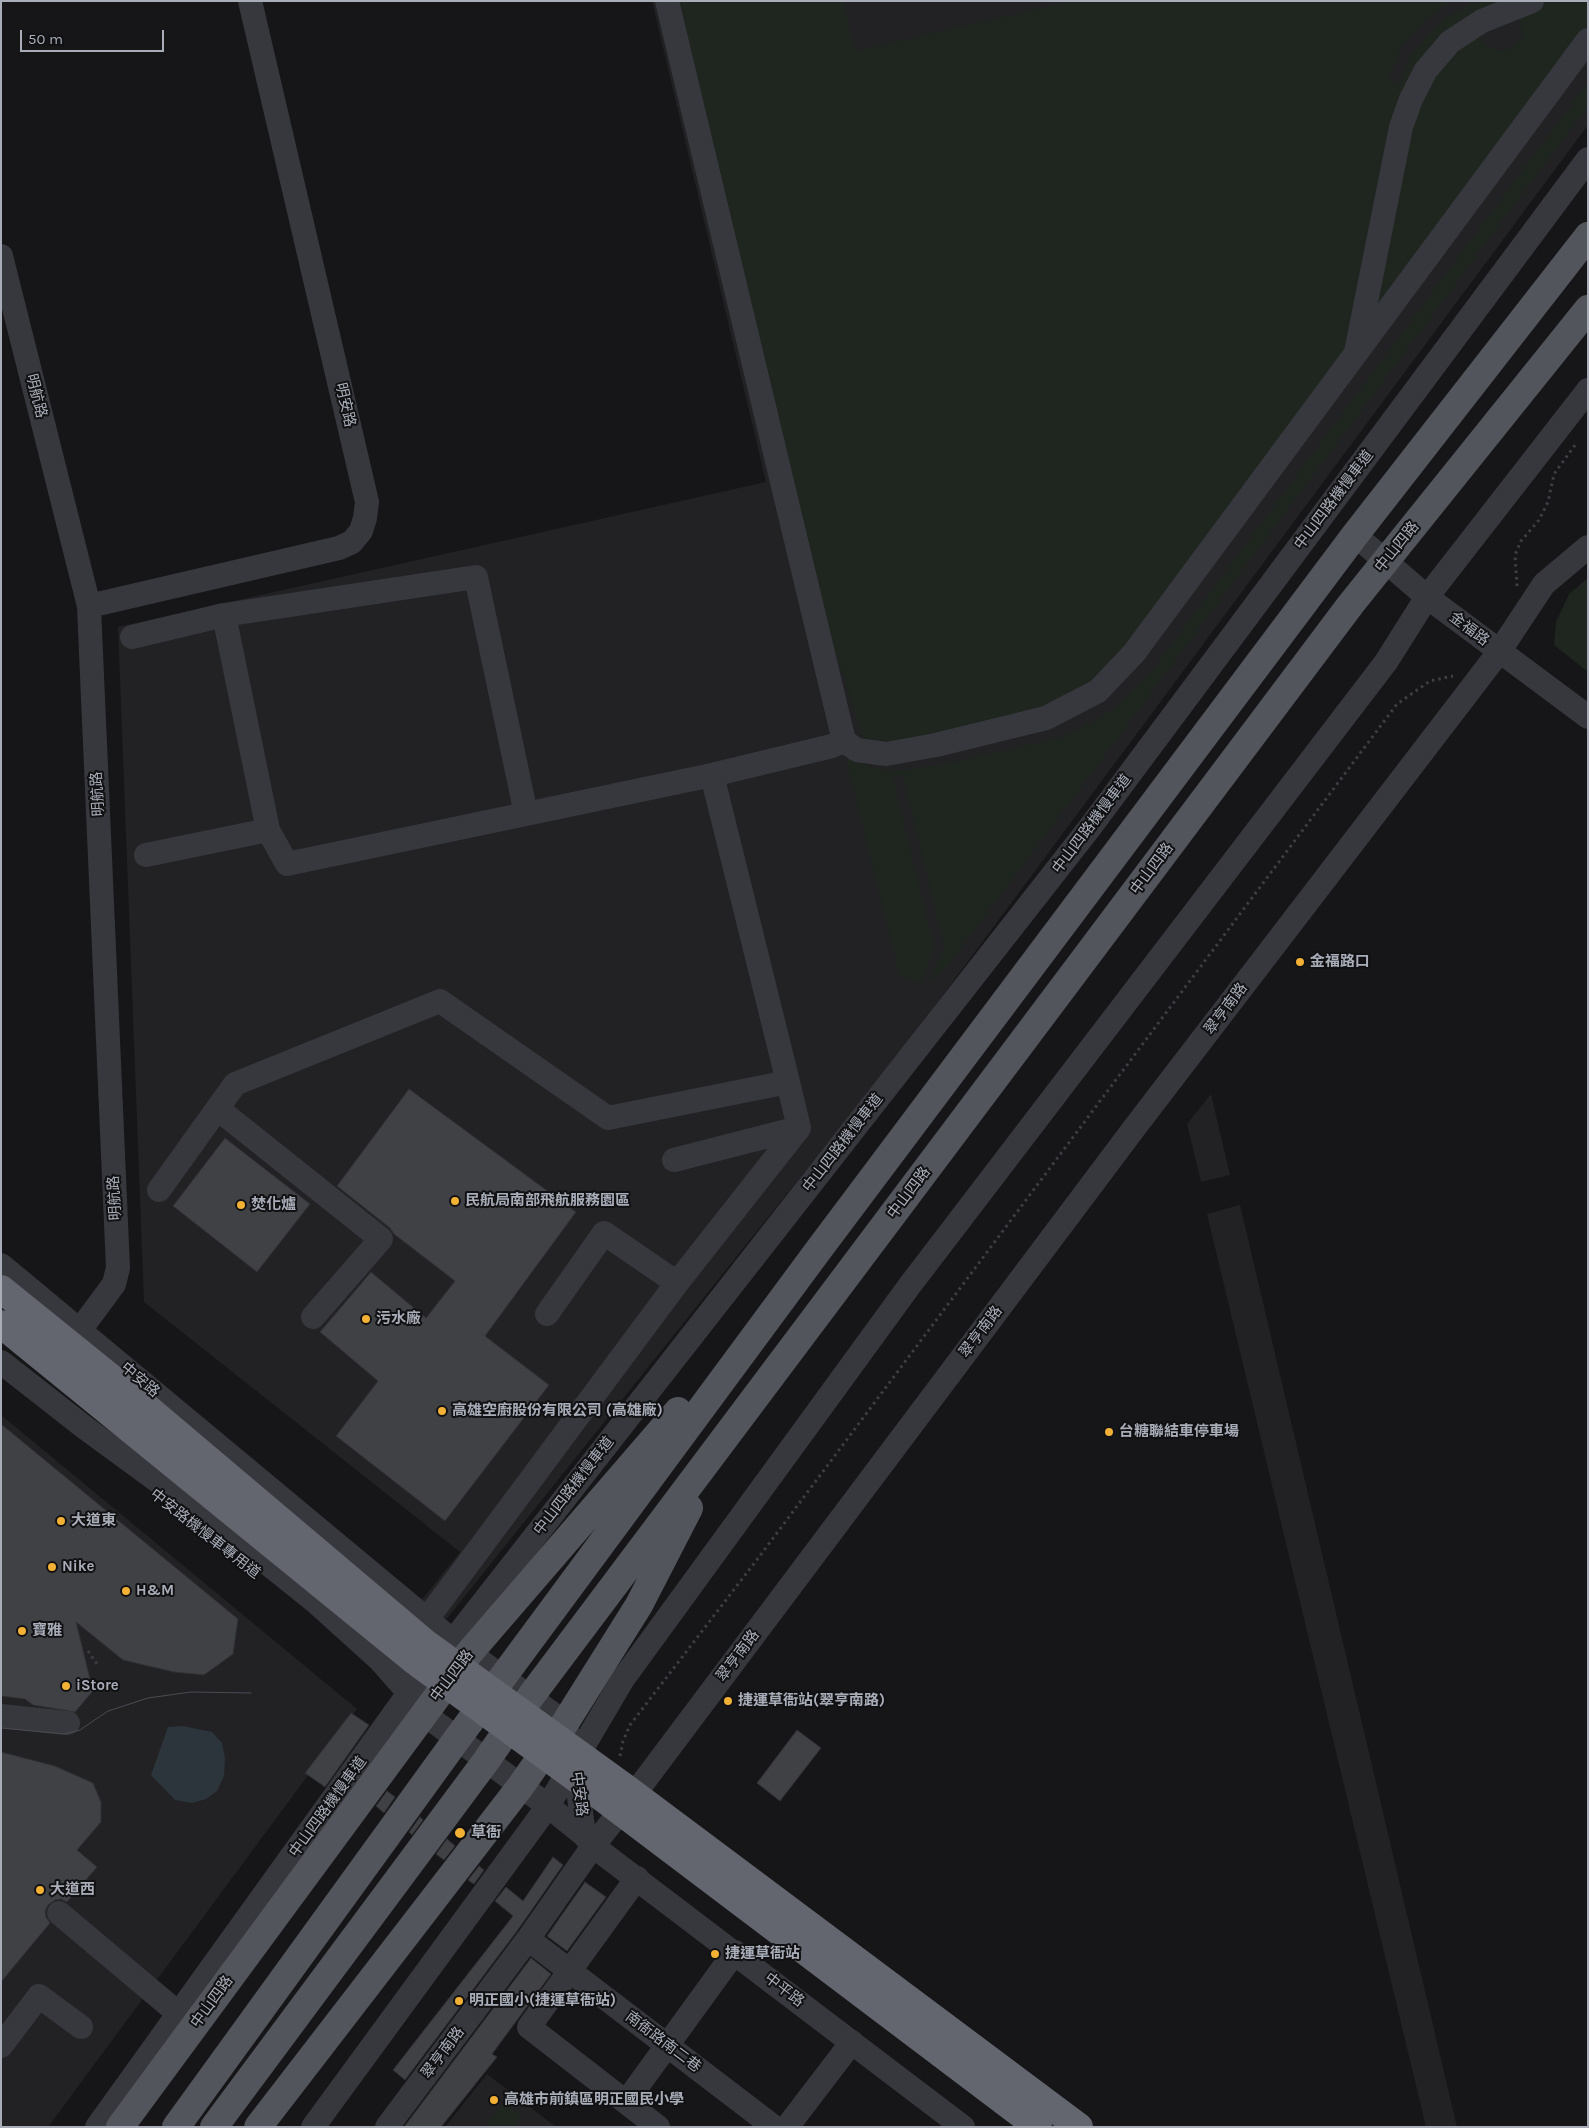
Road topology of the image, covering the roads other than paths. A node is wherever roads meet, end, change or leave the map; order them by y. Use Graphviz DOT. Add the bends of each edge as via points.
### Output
graph roads {
  1 [pos="250,1"];
  2 [pos="667,1"];
  3 [pos="1532,1"];
  4 [pos="1588,40"];
  5 [pos="1588,159"];
  6 [pos="1588,236"];
  7 [pos="1,256"];
  8 [pos="1588,309"];
  9 [pos="1356,353"];
  10 [pos="1588,390"];
  11 [pos="1355,535"];
  12 [pos="1588,547"];
  13 [pos="1386,561"];
  14 [pos="1426,597"];
  15 [pos="88,606"];
  16 [pos="224,615"];
  17 [pos="132,637"];
  18 [pos="1499,652"];
  19 [pos="1588,717"];
  20 [pos="844,741"];
  21 [pos="712,775"];
  22 [pos="526,814"];
  23 [pos="268,830"];
  24 [pos="146,856"];
  25 [pos="788,1082"];
  26 [pos="218,1109"];
  27 [pos="799,1128"];
  28 [pos="674,1160"];
  29 [pos="159,1190"];
  30 [pos="817,1252"];
  31 [pos="1,1265"];
  32 [pos="677,1283"];
  33 [pos="1,1290"];
  34 [pos="1,1296"];
  35 [pos="1,1307"];
  36 [pos="547,1314"];
  37 [pos="313,1317"];
  38 [pos="1,1324"];
  39 [pos="80,1330"];
  40 [pos="1,1333"];
  41 [pos="1,1344"];
  42 [pos="1,1362"];
  43 [pos="1,1375"];
  44 [pos="725,1437"];
  45 [pos="279,1496"];
  46 [pos="237,1539"];
  47 [pos="328,1575"];
  48 [pos="427,1619"];
  49 [pos="462,1646"];
  50 [pos="504,1676"];
  51 [pos="531,1696"];
  52 [pos="416,1704"];
  53 [pos="1,1716"];
  54 [pos="68,1723"];
  55 [pos="565,1723"];
  56 [pos="457,1739"];
  57 [pos="574,1759"];
  58 [pos="486,1761"];
  59 [pos="520,1787"];
  60 [pos="548,1806"];
  61 [pos="589,1840"];
  62 [pos="638,1878"];
  63 [pos="59,1913"];
  64 [pos="528,1939"];
  65 [pos="820,1948"];
  66 [pos="735,1952"];
  67 [pos="570,1970"];
  68 [pos="179,2014"];
  69 [pos="81,2026"];
  70 [pos="852,2042"];
  71 [pos="666,2044"];
  72 [pos="1,2046"];
  73 [pos="626,2102"];
  74 [pos="97,2127"];
  75 [pos="120,2127"];
  76 [pos="176,2127"];
  77 [pos="214,2127"];
  78 [pos="258,2127"];
  79 [pos="313,2127"];
  80 [pos="387,2127"];
  81 [pos="658,2127"];
  82 [pos="774,2127"];
  83 [pos="787,2127"];
  84 [pos="963,2127"];
  85 [pos="1038,2127"];
  86 [pos="1079,2127"];
  1 -- 15 [label="street, 明安路" via="368,502 365,518 361,531 352,542 339,548"];
  2 -- 20 [label="street"];
  3 -- 9 [label="street" via="1482,22 1450,42 1426,70 1411,99 1401,127"];
  4 -- 9 [label="street"];
  5 -- 49 [label="street, 中山四路機慢車道" via="1091,826"];
  6 -- 11 [label="main road, 中山四路"];
  7 -- 15 [label="street, 明航路"];
  8 -- 13 [label="main road, 中山四路"];
  9 -- 20 [label="street" via="1134,654 1098,691 1046,718 936,745 886,754 857,750"];
  10 -- 14 [label="street"];
  11 -- 13 [label="street, 金福路"];
  11 -- 30 [label="main road, 中山四路"];
  12 -- 18 [label="street, 翠亨南路" via="1544,584"];
  13 -- 14 [label="street, 金福路"];
  13 -- 44 [label="main road, 中山四路"];
  14 -- 18 [label="street, 金福路"];
  14 -- 57 [label="street" via="1386,662 899,1301 623,1679"];
  15 -- 39 [label="street, 明航路" via="118,1268 114,1284"];
  16 -- 17 [label="street"];
  16 -- 22 [label="street" via="476,577"];
  16 -- 23 [label="street"];
  18 -- 19 [label="street, 金福路"];
  18 -- 61 [label="street, 翠亨南路" via="1135,1127 645,1780"];
  20 -- 21 [label="street"];
  21 -- 22 [label="street"];
  21 -- 25 [label="street"];
  22 -- 23 [label="street" via="287,864"];
  23 -- 24 [label="street"];
  25 -- 26 [label="street" via="608,1118 440,1001 235,1084"];
  25 -- 27 [label="street"];
  26 -- 29 [label="street"];
  26 -- 37 [label="street" via="381,1239"];
  27 -- 28 [label="street"];
  27 -- 32 [label="street"];
  30 -- 49 [label="main road, 中山四路"];
  30 -- 50 [label="main road, 中山四路"];
  31 -- 39 [label="street, 中安路"];
  32 -- 36 [label="street" via="604,1233"];
  32 -- 48 [label="street"];
  33 -- 47 [label="highway" via="126,1390"];
  34 -- 45 [label="street, 中安路" via="188,1450"];
  35 -- 47 [label="highway"];
  38 -- 47 [label="highway"];
  39 -- 45 [label="street, 中安路"];
  40 -- 46 [label="street, 中安路"];
  41 -- 47 [label="highway" via="101,1424"];
  42 -- 46 [label="street, 中安路"];
  43 -- 52 [label="street, 中安路機慢車專用道"];
  44 -- 51 [label="main road, 中山四路"];
  44 -- 55 [label="main road, 中山四路" via="639,1605"];
  45 -- 48 [label="street, 中安路"];
  46 -- 52 [label="street, 中安路" via="318,1604 380,1660"];
  47 -- 65 [label="highway" via="626,1788"];
  48 -- 49 [label="street, 中安路"];
  49 -- 50 [label="street, 中安路"];
  49 -- 52 [label="main road, 中山四路"];
  50 -- 51 [label="street, 中安路"];
  50 -- 56 [label="main road, 中山四路"];
  51 -- 55 [label="street, 中安路"];
  51 -- 58 [label="main road, 中山四路"];
  52 -- 56 [label="street, 中安路"];
  52 -- 68 [label="street, 中山四路機慢車道"];
  52 -- 75 [label="main road, 中山四路"];
  53 -- 54 [label="street"];
  55 -- 57 [label="street, 中安路"];
  55 -- 59 [label="main road, 中山四路"];
  56 -- 58 [label="street, 中安路"];
  56 -- 76 [label="main road, 中山四路"];
  57 -- 60 [label="street"];
  57 -- 61 [label="street, 中安路"];
  58 -- 59 [label="street, 中安路"];
  58 -- 77 [label="main road, 中山四路"];
  59 -- 60 [label="street, 中安路"];
  59 -- 78 [label="main road, 中山四路"];
  60 -- 61 [label="street, 中安路"];
  60 -- 79 [label="street"];
  61 -- 62 [label="street, 中平路"];
  61 -- 64 [label="street, 翠亨南路"];
  62 -- 66 [label="street, 中平路"];
  62 -- 67 [label="street"];
  63 -- 68 [label="street"];
  64 -- 67 [label="street, 南衙路南二巷"];
  64 -- 80 [label="street, 翠亨南路"];
  65 -- 85 [label="highway"];
  65 -- 86 [label="highway"];
  66 -- 70 [label="street, 中平路"];
  66 -- 71 [label="street"];
  67 -- 71 [label="street, 南衙路南二巷"];
  67 -- 73 [label="street" via="529,2027"];
  68 -- 74 [label="street, 中山四路機慢車道"];
  69 -- 72 [label="street" via="39,1996"];
  70 -- 83 [label="street"];
  70 -- 84 [label="street, 中平路"];
  71 -- 73 [label="street"];
  71 -- 82 [label="street, 南衙路南二巷"];
  73 -- 81 [label="street"];
}
